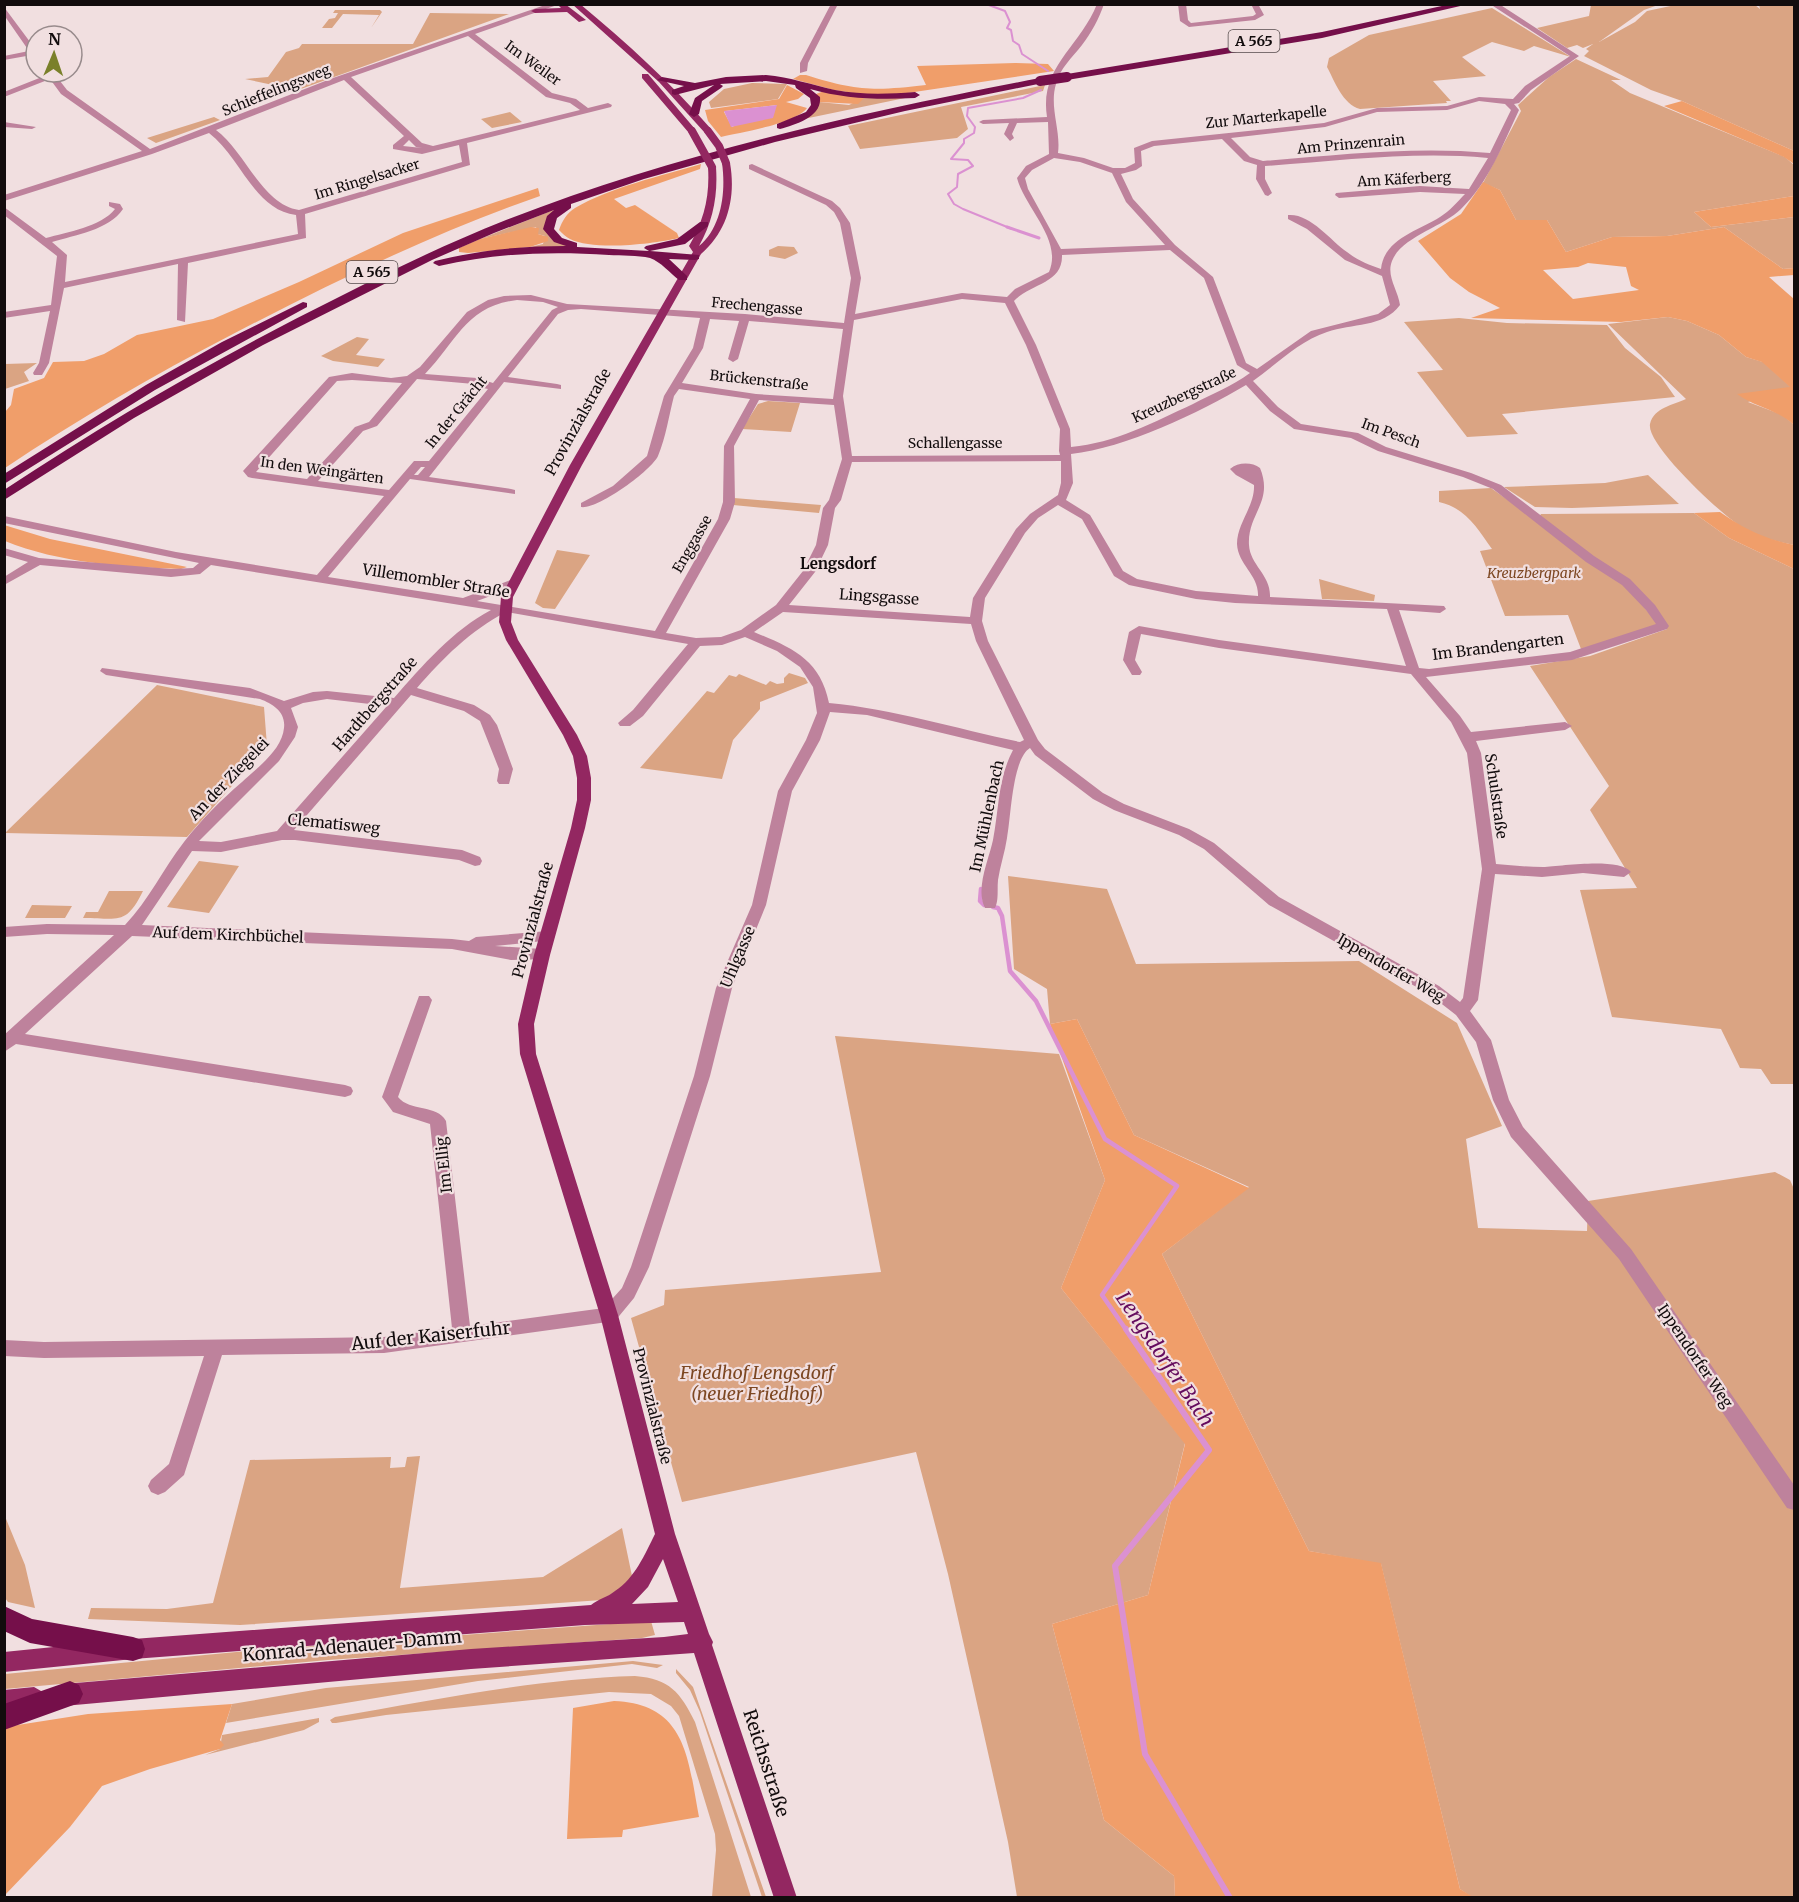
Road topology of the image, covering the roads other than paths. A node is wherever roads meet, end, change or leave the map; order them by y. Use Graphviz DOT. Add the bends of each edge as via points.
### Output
graph roads {
  1 [pos="835,4"];
  2 [pos="1101,4"];
  3 [pos="1182,4"];
  4 [pos="1254,4"];
  5 [pos="1439,4"];
  6 [pos="1465,4"];
  7 [pos="1493,4"];
  8 [pos="562,6"];
  9 [pos="577,6"];
  10 [pos="4,9"];
  11 [pos="535,11"];
  12 [pos="469,33"];
  13 [pos="24,40"];
  14 [pos="24,55"];
  15 [pos="4,58"];
  16 [pos="802,71"];
  17 [pos="1068,74"];
  18 [pos="346,77"];
  19 [pos="1040,79"];
  20 [pos="662,80"];
  21 [pos="29,84"];
  22 [pos="58,84"];
  23 [pos="801,85"];
  24 [pos="709,86"];
  25 [pos="657,89"];
  26 [pos="965,90"];
  27 [pos="675,92"];
  28 [pos="4,95"];
  29 [pos="665,97"];
  30 [pos="1508,102"];
  31 [pos="608,105"];
  32 [pos="585,109"];
  33 [pos="694,114"];
  34 [pos="1050,119"];
  35 [pos="1014,121"];
  36 [pos="983,122"];
  37 [pos="4,124"];
  38 [pos="32,128"];
  39 [pos="211,130"];
  40 [pos="769,130"];
  41 [pos="1223,135"];
  42 [pos="409,136"];
  43 [pos="1010,138"];
  44 [pos="462,142"];
  45 [pos="434,149"];
  46 [pos="149,152"];
  47 [pos="1053,155"];
  48 [pos="1491,156"];
  49 [pos="1262,164"];
  50 [pos="752,167"];
  51 [pos="1115,171"];
  52 [pos="601,190"];
  53 [pos="1469,192"];
  54 [pos="1268,193"];
  55 [pos="1339,195"];
  56 [pos="4,198"];
  57 [pos="112,204"];
  58 [pos="4,210"];
  59 [pos="300,213"];
  60 [pos="1292,217"];
  61 [pos="704,224"];
  62 [pos="47,242"];
  63 [pos="1172,247"];
  64 [pos="645,251"];
  65 [pos="1056,252"];
  66 [pos="696,255"];
  67 [pos="183,262"];
  68 [pos="1385,274"];
  69 [pos="684,278"];
  70 [pos="60,286"];
  71 [pos="367,288"];
  72 [pos="330,292"];
  73 [pos="1010,300"];
  74 [pos="309,302"];
  75 [pos="56,307"];
  76 [pos="566,307"];
  77 [pos="664,313"];
  78 [pos="4,315"];
  79 [pos="706,315"];
  80 [pos="745,317"];
  81 [pos="182,320"];
  82 [pos="850,322"];
  83 [pos="733,359"];
  84 [pos="38,373"];
  85 [pos="1257,373"];
  86 [pos="414,377"];
  87 [pos="1247,381"];
  88 [pos="499,383"];
  89 [pos="676,384"];
  90 [pos="557,387"];
  91 [pos="756,397"];
  92 [pos="838,402"];
  93 [pos="1064,455"];
  94 [pos="847,459"];
  95 [pos="433,465"];
  96 [pos="406,477"];
  97 [pos="421,479"];
  98 [pos="4,480"];
  99 [pos="310,483"];
  100 [pos="1259,483"];
  101 [pos="511,492"];
  102 [pos="391,494"];
  103 [pos="4,496"];
  104 [pos="1059,501"];
  105 [pos="585,505"];
  106 [pos="1530,512"];
  107 [pos="4,519"];
  108 [pos="4,551"];
  109 [pos="39,561"];
  110 [pos="208,561"];
  111 [pos="319,580"];
  112 [pos="4,582"];
  113 [pos="513,584"];
  114 [pos="463,601"];
  115 [pos="1264,601"];
  116 [pos="1392,606"];
  117 [pos="505,608"];
  118 [pos="780,608"];
  119 [pos="1440,609"];
  120 [pos="976,621"];
  121 [pos="745,633"];
  122 [pos="658,635"];
  123 [pos="696,642"];
  124 [pos="1413,670"];
  125 [pos="106,671"];
  126 [pos="1136,672"];
  127 [pos="409,690"];
  128 [pos="398,703"];
  129 [pos="284,706"];
  130 [pos="825,707"];
  131 [pos="625,723"];
  132 [pos="1565,726"];
  133 [pos="1469,737"];
  134 [pos="1026,744"];
  135 [pos="504,781"];
  136 [pos="282,835"];
  137 [pos="188,846"];
  138 [pos="475,861"];
  139 [pos="1489,869"];
  140 [pos="1624,872"];
  141 [pos="990,904"];
  142 [pos="129,930"];
  143 [pos="4,932"];
  144 [pos="548,936"];
  145 [pos="452,944"];
  146 [pos="542,955"];
  147 [pos="424,1000"];
  148 [pos="1461,1011"];
  149 [pos="9,1041"];
  150 [pos="345,1091"];
  151 [pos="609,1316"];
  152 [pos="462,1335"];
  153 [pos="216,1347"];
  154 [pos="4,1348"];
  155 [pos="158,1486"];
  156 [pos="1794,1501"];
  157 [pos="665,1534"];
  158 [pos="692,1612"];
  159 [pos="585,1615"];
  160 [pos="4,1618"];
  161 [pos="703,1642"];
  162 [pos="133,1649"];
  163 [pos="4,1662"];
  164 [pos="70,1694"];
  165 [pos="4,1701"];
  166 [pos="4,1716"];
  167 [pos="786,1898"];
  1 -- 16 [label="street"];
  2 -- 34 [label="street" via="1051,83"];
  3 -- 4 [label="street" via="1184,21 1189,25 1255,18 1260,15"];
  5 -- 17 [label="highway, A 565" via="1314,31"];
  6 -- 17 [label="highway, A 565" via="1322,35"];
  7 -- 30 [label="street" via="1575,58 1547,74 1516,101"];
  8 -- 9 [label="main road"];
  8 -- 11 [label="main road"];
  8 -- 25 [label="main road, Provinzialstraße" via="620,52"];
  9 -- 20 [label="main road, Provinzialstraße"];
  10 -- 13 [label="street"];
  11 -- 12 [label="street, Schieffelingsweg"];
  12 -- 18 [label="street, Schieffelingsweg"];
  12 -- 32 [label="street, Im Weiler" via="549,95 573,101"];
  14 -- 15 [label="street"];
  17 -- 19 [label="highway, A 565, bridge"];
  18 -- 39 [label="street, Schieffelingsweg"];
  18 -- 42 [label="street"];
  19 -- 26 [label="highway, A 565"];
  19 -- 52 [label="highway, A 565" via="814,127"];
  20 -- 24 [label="highway"];
  20 -- 27 [label="main road, Provinzialstraße"];
  21 -- 28 [label="street"];
  22 -- 46 [label="street"];
  23 -- 24 [label="highway" via="779,80"];
  23 -- 26 [label="highway" via="866,97"];
  23 -- 40 [label="highway" via="815,97 816,105 809,114"];
  24 -- 27 [label="highway"];
  24 -- 33 [label="highway" via="698,100"];
  25 -- 27 [label="main road"];
  25 -- 29 [label="main road, Provinzialstraße"];
  26 -- 40 [label="highway, A 565"];
  27 -- 29 [label="main road"];
  27 -- 33 [label="main road, Provinzialstraße"];
  29 -- 61 [label="main road, Provinzialstraße, bridge" via="692,131 712,167 713,193"];
  30 -- 41 [label="street, Zur Marterkapelle" via="1479,99 1447,108 1377,110 1324,125"];
  30 -- 48 [label="street" via="1515,110"];
  31 -- 32 [label="street"];
  32 -- 44 [label="street"];
  33 -- 66 [label="main road, Provinzialstraße, bridge" via="719,146 729,177 724,211 706,247"];
  34 -- 35 [label="street"];
  34 -- 47 [label="street"];
  35 -- 36 [label="street"];
  35 -- 43 [label="street"];
  37 -- 38 [label="street"];
  39 -- 46 [label="street, Schieffelingsweg"];
  39 -- 59 [label="street" via="284,212"];
  40 -- 72 [label="highway, A 565" via="665,159 532,204"];
  41 -- 49 [label="street" via="1247,159"];
  41 -- 51 [label="street, Zur Marterkapelle" via="1145,145 1137,150 1139,164"];
  42 -- 45 [label="street" via="419,146"];
  42 -- 45 [label="street" via="396,147 422,152"];
  44 -- 45 [label="street"];
  44 -- 59 [label="street, Im Ringelsacker" via="467,163"];
  46 -- 56 [label="street, Schieffelingsweg"];
  47 -- 51 [label="street"];
  47 -- 65 [label="street" via="1029,168 1021,178"];
  48 -- 49 [label="street, Am Prinzenrain" via="1403,153"];
  48 -- 53 [label="street"];
  49 -- 54 [label="street" via="1259,178"];
  50 -- 82 [label="street" via="823,200 842,216 855,278"];
  51 -- 63 [label="street" via="1129,200"];
  52 -- 64 [label="highway" via="552,216 551,234 573,245"];
  52 -- 71 [label="highway, A 565" via="469,239"];
  53 -- 55 [label="street, Am Käferberg" via="1428,188"];
  53 -- 68 [label="street" via="1448,216 1395,250"];
  57 -- 62 [label="street" via="119,209 109,220"];
  58 -- 62 [label="street"];
  59 -- 67 [label="street, Im Ringelsacker" via="303,236"];
  60 -- 68 [label="street" via="1317,231 1339,251"];
  61 -- 64 [label="highway" via="681,242"];
  61 -- 66 [label="main road, Provinzialstraße" via="694,246"];
  62 -- 70 [label="street" via="62,255"];
  63 -- 65 [label="street"];
  63 -- 85 [label="street" via="1208,277 1242,364"];
  64 -- 66 [label="highway"];
  64 -- 69 [label="highway"];
  64 -- 71 [label="highway" via="535,248 486,252 425,267"];
  65 -- 73 [label="street" via="1058,265 1053,274 1018,291"];
  66 -- 69 [label="main road, Provinzialstraße"];
  67 -- 70 [label="street, Im Ringelsacker"];
  67 -- 81 [label="street"];
  68 -- 85 [label="street, Kreuzbergstraße" via="1395,300 1389,314 1321,330"];
  69 -- 77 [label="main road, Provinzialstraße"];
  70 -- 75 [label="street"];
  71 -- 103 [label="highway, A 565" via="223,361 73,449"];
  73 -- 82 [label="street, Frechengasse" via="960,291"];
  73 -- 93 [label="street" via="1065,429"];
  74 -- 98 [label="highway" via="167,378"];
  75 -- 78 [label="street"];
  75 -- 84 [label="street" via="44,363"];
  76 -- 77 [label="street"];
  76 -- 86 [label="street" via="553,300 526,298 484,306 470,314"];
  76 -- 88 [label="street, In der Grächt" via="555,312"];
  77 -- 79 [label="street, Frechengasse"];
  77 -- 113 [label="main road, Provinzialstraße"];
  79 -- 80 [label="street, Frechengasse"];
  79 -- 89 [label="street" via="698,348"];
  80 -- 82 [label="street, Frechengasse"];
  80 -- 83 [label="street"];
  82 -- 92 [label="street"];
  85 -- 87 [label="street, Kreuzbergstraße"];
  86 -- 88 [label="street" via="449,383"];
  86 -- 99 [label="street" via="373,424 359,429"];
  86 -- 99 [label="street, In den Weingärten" via="391,381 346,376 333,379 249,471 252,475"];
  87 -- 93 [label="street, Kreuzbergstraße" via="1170,419"];
  87 -- 106 [label="street, Im Pesch" via="1293,424 1346,433 1382,449 1467,475 1497,487"];
  88 -- 90 [label="street, In der Grächt"];
  88 -- 95 [label="street, In der Grächt"];
  89 -- 91 [label="street, Brückenstraße"];
  89 -- 105 [label="street" via="652,457 617,488"];
  91 -- 92 [label="street, Brückenstraße"];
  91 -- 122 [label="street, Enggasse" via="729,446 729,502 724,519"];
  92 -- 94 [label="street"];
  93 -- 94 [label="street, Schallengasse"];
  93 -- 104 [label="street" via="1067,483"];
  94 -- 118 [label="street, Villemombler Straße" via="829,508 822,545 809,572"];
  95 -- 96 [label="street, In der Grächt" via="418,462"];
  95 -- 97 [label="street, In der Grächt"];
  96 -- 97 [label="street"];
  96 -- 102 [label="street, In der Grächt"];
  97 -- 101 [label="street"];
  99 -- 102 [label="street, In den Weingärten"];
  100 -- 115 [label="street" via="1260,497 1242,543 1248,562 1262,581"];
  102 -- 111 [label="street, In der Grächt"];
  104 -- 115 [label="street" via="1086,517 1108,558 1132,582 1196,595"];
  104 -- 120 [label="street" via="1034,516 1020,531 979,598"];
  106 -- 124 [label="street, Im Brandengarten" via="1626,582 1663,626 1584,653 1542,661 1430,673"];
  107 -- 110 [label="street, Villemombler Straße"];
  108 -- 109 [label="street"];
  109 -- 110 [label="street" via="171,573 196,571"];
  109 -- 112 [label="street"];
  110 -- 111 [label="street, Villemombler Straße"];
  111 -- 114 [label="street, Villemombler Straße"];
  113 -- 114 [label="street"];
  113 -- 117 [label="main road, Provinzialstraße"];
  114 -- 117 [label="street, Villemombler Straße"];
  115 -- 116 [label="street"];
  116 -- 119 [label="street"];
  116 -- 124 [label="street, Schulstraße"];
  117 -- 122 [label="street, Villemombler Straße"];
  117 -- 127 [label="street, Hardtbergstraße" via="482,620 431,664"];
  117 -- 144 [label="main road, Provinzialstraße" via="512,640 570,735 580,756 584,778 578,828"];
  118 -- 120 [label="street, Lingsgasse"];
  118 -- 121 [label="street, Villemombler Straße"];
  120 -- 134 [label="street"];
  121 -- 123 [label="street, Villemombler Straße" via="722,641"];
  121 -- 130 [label="street" via="805,664"];
  122 -- 123 [label="street, Villemombler Straße"];
  123 -- 131 [label="street" via="638,713"];
  124 -- 126 [label="street, Im Brandengarten" via="1139,630 1135,632 1129,660"];
  124 -- 133 [label="street, Schulstraße" via="1448,707"];
  125 -- 129 [label="street" via="250,692"];
  127 -- 128 [label="street, Hardtbergstraße"];
  127 -- 135 [label="street" via="469,708 485,718 506,769"];
  128 -- 129 [label="street" via="317,694"];
  128 -- 136 [label="street, Hardtbergstraße"];
  129 -- 137 [label="street, An der Ziegelei" via="291,727 281,749"];
  130 -- 134 [label="street" via="867,711 970,736"];
  130 -- 151 [label="street, Uhlgasse" via="821,724 785,791 759,905 724,988 699,1087 648,1246 628,1293"];
  132 -- 133 [label="street"];
  133 -- 139 [label="street, Schulstraße"];
  134 -- 141 [label="street, Im Mühlenbach" via="1008,781 1001,837 988,890"];
  134 -- 148 [label="street, Ippendorfer Weg" via="1098,796 1209,846 1274,901 1434,990"];
  136 -- 137 [label="street, Clematisweg" via="221,847"];
  136 -- 138 [label="street, Clematisweg" via="462,855"];
  137 -- 142 [label="street, An der Ziegelei"];
  139 -- 140 [label="street" via="1542,872 1583,868"];
  139 -- 148 [label="street, Schulstraße" via="1470,1000"];
  142 -- 143 [label="street, Auf dem Kirchbüchel"];
  142 -- 145 [label="street, Auf dem Kirchbüchel"];
  142 -- 149 [label="street"];
  144 -- 145 [label="street, Auf dem Kirchbüchel"];
  144 -- 146 [label="main road, Provinzialstraße"];
  145 -- 146 [label="street, Auf dem Kirchbüchel"];
  146 -- 151 [label="main road, Provinzialstraße" via="526,1024 528,1054"];
  147 -- 152 [label="street, Im Ellig" via="390,1097 399,1110 432,1116 438,1121"];
  148 -- 156 [label="street, Ippendorfer Weg" via="1483,1040 1517,1132 1625,1254"];
  149 -- 150 [label="street"];
  151 -- 152 [label="street, Auf der Kaiserfuhr"];
  151 -- 157 [label="main road, Provinzialstraße"];
  152 -- 153 [label="street, Auf der Kaiserfuhr" via="384,1345"];
  153 -- 154 [label="street, Auf der Kaiserfuhr"];
  153 -- 155 [label="street" via="177,1469"];
  157 -- 158 [label="main road, Provinzialstraße"];
  157 -- 159 [label="main road" via="641,1581 630,1593 616,1605"];
  158 -- 159 [label="main road, Konrad-Adenauer-Damm"];
  158 -- 161 [label="main road, Provinzialstraße"];
  159 -- 162 [label="main road, Konrad-Adenauer-Damm"];
  160 -- 162 [label="highway" via="30,1631"];
  161 -- 164 [label="main road, Konrad-Adenauer-Damm"];
  161 -- 167 [label="main road, Reichsstraße"];
  162 -- 163 [label="main road, Konrad-Adenauer-Damm"];
  164 -- 165 [label="main road, Konrad-Adenauer-Damm"];
  164 -- 166 [label="highway"];
}
